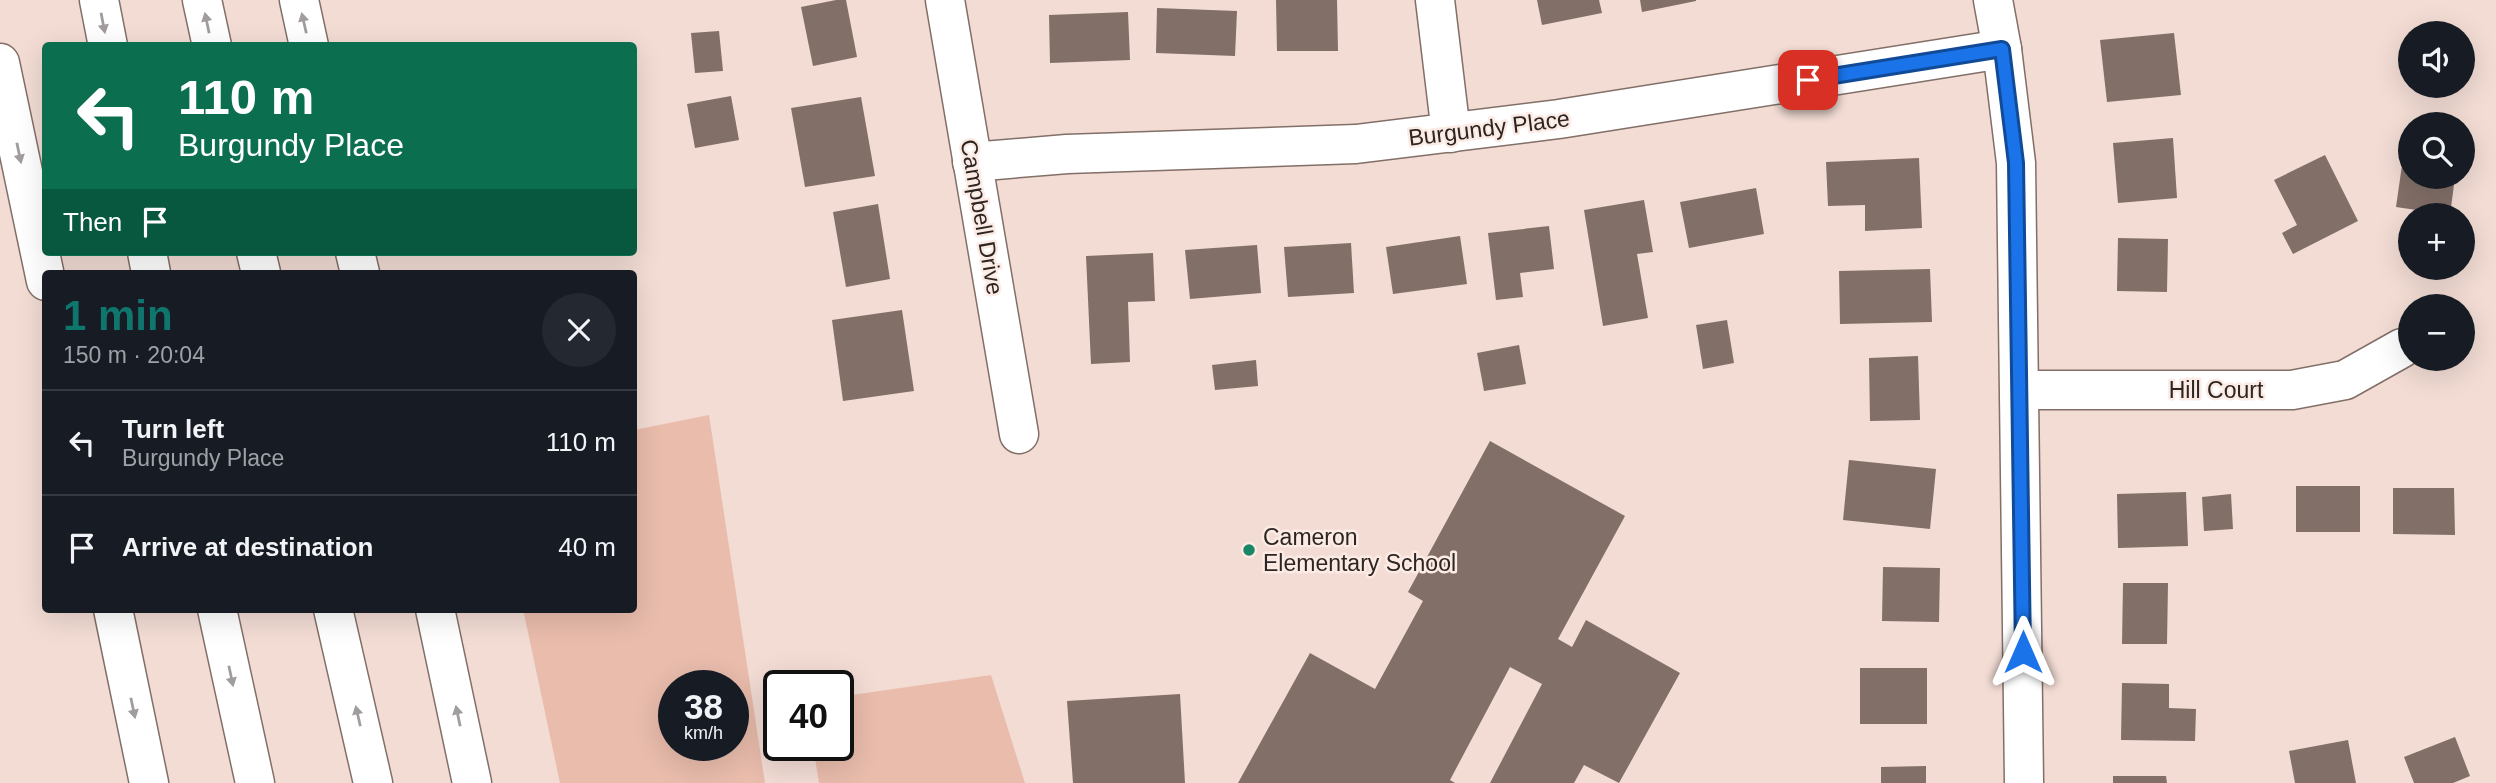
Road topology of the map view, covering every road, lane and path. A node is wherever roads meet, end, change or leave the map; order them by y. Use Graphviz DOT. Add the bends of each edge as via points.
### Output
graph roads {
  1 [pos="99,0"];
  2 [pos="202,0"];
  3 [pos="299,0"];
  4 [pos="945,0"];
  5 [pos="1435,0"];
  6 [pos="1993,0"];
  7 [pos="107,42"];
  8 [pos="211,42"];
  9 [pos="308,42"];
  10 [pos="2002,49"];
  11 [pos="0,62"];
  12 [pos="1451,133"];
  13 [pos="972,162"];
  14 [pos="44,270"];
  15 [pos="2398,350"];
  16 [pos="2021,390"];
  17 [pos="1019,434"];
  18 [pos="114,613"];
  19 [pos="218,613"];
  20 [pos="334,613"];
  21 [pos="436,613"];
  22 [pos="149,783"];
  23 [pos="255,783"];
  24 [pos="373,783"];
  25 [pos="472,783"];
  26 [pos="2024,783"];
  1 -- 7 [label="main road, one-way"];
  8 -- 2 [label="main road, one-way"];
  9 -- 3 [label="main road, one-way"];
  4 -- 13 [label="main road, Campbell Drive"];
  5 -- 12 [label="main road"];
  6 -- 10 [label="main road"];
  10 -- 12 [label="main road, Burgundy Place"];
  10 -- 16 [label="main road" via="2016,163"];
  11 -- 14 [label="main road, one-way"];
  12 -- 13 [label="main road, Burgundy Place" via="1356,144 1067,154"];
  13 -- 17 [label="main road, Campbell Drive"];
  15 -- 16 [label="main road, Hill Court" via="2345,380 2292,390"];
  16 -- 26 [label="main road"];
  18 -- 22 [label="main road, one-way"];
  19 -- 23 [label="main road, one-way"];
  24 -- 20 [label="main road, one-way"];
  25 -- 21 [label="main road, one-way"];
}
